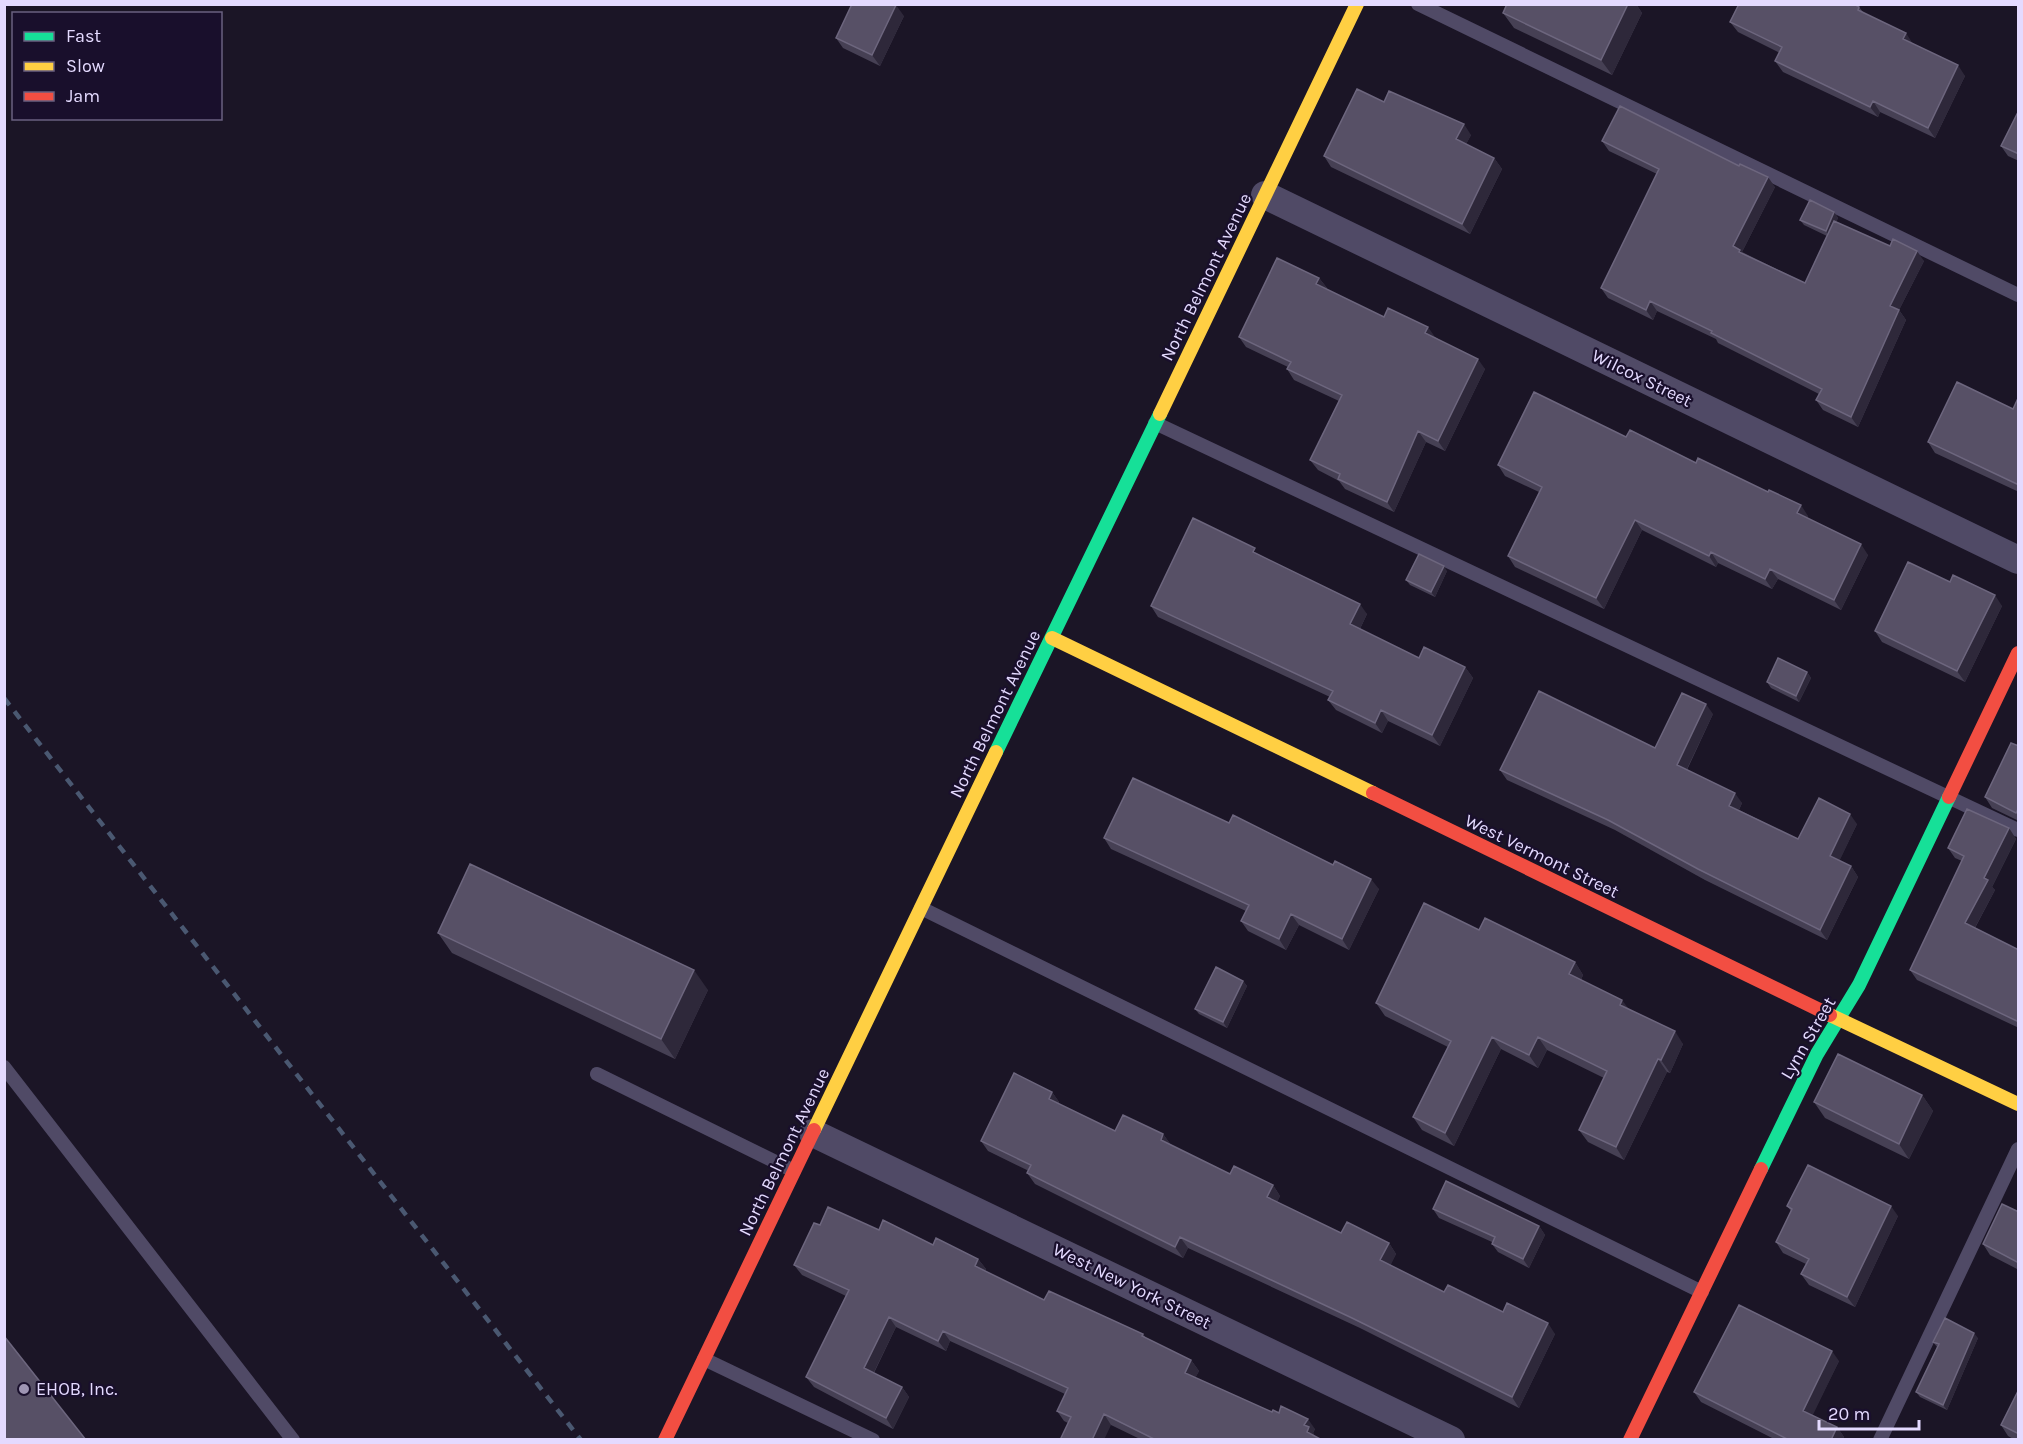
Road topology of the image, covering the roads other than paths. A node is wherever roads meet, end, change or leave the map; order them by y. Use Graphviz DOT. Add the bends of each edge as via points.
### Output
graph roads {
  1 [pos="1357,4"];
  2 [pos="1418,4"];
  3 [pos="1265,195"];
  4 [pos="2019,295"];
  5 [pos="1155,423"];
  6 [pos="2019,560"];
  7 [pos="1052,638"];
  8 [pos="2019,653"];
  9 [pos="1949,798"];
  10 [pos="2019,830"];
  11 [pos="921,908"];
  12 [pos="1838,1019"];
  13 [pos="4,1067"];
  14 [pos="597,1074"];
  15 [pos="2019,1104"];
  16 [pos="813,1133"];
  17 [pos="2019,1149"];
  18 [pos="795,1171"];
  19 [pos="1702,1292"];
  20 [pos="704,1359"];
  21 [pos="293,1440"];
  22 [pos="665,1440"];
  23 [pos="873,1440"];
  24 [pos="1451,1440"];
  25 [pos="1630,1440"];
  26 [pos="1880,1440"];
  1 -- 3 [label="street, North Belmont Avenue"];
  2 -- 4 [label="lane"];
  3 -- 5 [label="street, North Belmont Avenue"];
  3 -- 6 [label="street, Wilcox Street"];
  5 -- 7 [label="street, North Belmont Avenue"];
  5 -- 9 [label="lane"];
  7 -- 11 [label="street, North Belmont Avenue"];
  7 -- 12 [label="street, West Vermont Street"];
  8 -- 9 [label="street, Lynn Street"];
  9 -- 10 [label="lane"];
  9 -- 12 [label="street, Lynn Street" via="1859,985"];
  11 -- 16 [label="street, North Belmont Avenue"];
  11 -- 19 [label="lane"];
  12 -- 15 [label="street, West Vermont Street"];
  12 -- 19 [label="street, Lynn Street" via="1817,1054"];
  13 -- 21 [label="lane"];
  14 -- 18 [label="lane"];
  16 -- 18 [label="street, North Belmont Avenue"];
  16 -- 24 [label="street, West New York Street"];
  17 -- 26 [label="lane"];
  18 -- 20 [label="street, North Belmont Avenue"];
  19 -- 25 [label="street, Lynn Street"];
  20 -- 22 [label="street, North Belmont Avenue"];
  20 -- 23 [label="lane"];
}
